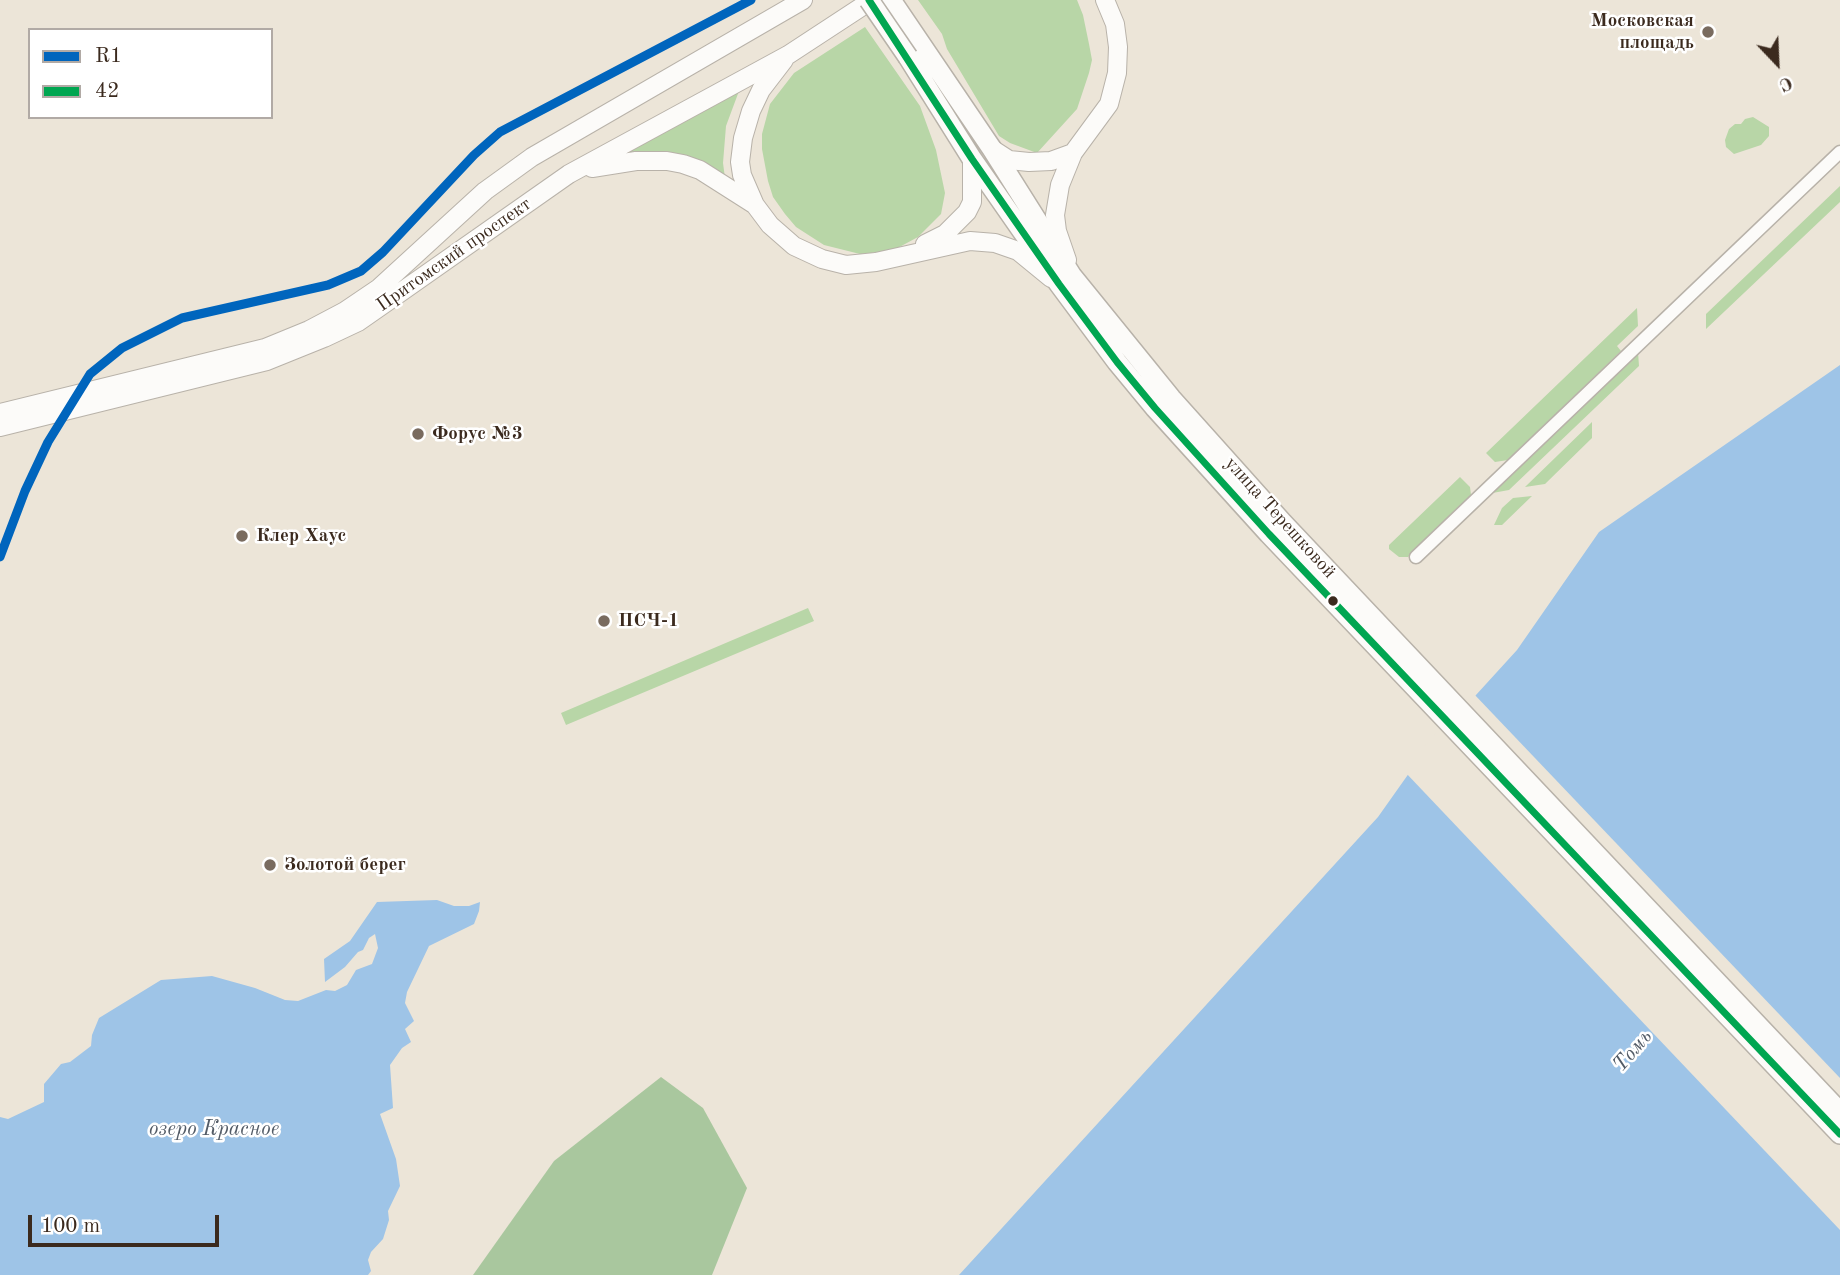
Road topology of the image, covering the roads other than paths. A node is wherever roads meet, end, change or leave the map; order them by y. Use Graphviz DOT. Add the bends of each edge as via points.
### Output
graph roads {
  1 [pos="803,0"];
  2 [pos="871,0"];
  3 [pos="891,0"];
  4 [pos="1105,0"];
  5 [pos="915,52"];
  6 [pos="788,55"];
  7 [pos="992,149"];
  8 [pos="1840,152"];
  9 [pos="1073,153"];
  10 [pos="972,159"];
  11 [pos="569,174"];
  12 [pos="485,191"];
  13 [pos="755,205"];
  14 [pos="499,223"];
  15 [pos="897,258"];
  16 [pos="1066,280"];
  17 [pos="0,413"];
  18 [pos="0,427"];
  19 [pos="1416,557"];
  20 [pos="1383,641"];
  21 [pos="1840,1112"];
  22 [pos="1840,1134"];
  1 -- 12 [label="main road, Притомский проспект" via="532,157"];
  2 -- 5 [label="main road, улица Терешковой, bridge"];
  2 -- 6 [label="main road, Притомский проспект"];
  3 -- 5 [label="main road, улица Терешковой"];
  4 -- 9 [label="main road" via="1115,24 1117,73 1109,104"];
  5 -- 7 [label="main road, улица Терешковой"];
  5 -- 10 [label="main road, улица Терешковой"];
  6 -- 11 [label="main road, Притомский проспект"];
  6 -- 13 [label="main road" via="761,90 743,138 740,162"];
  7 -- 9 [label="main road" via="1009,160 1029,162"];
  7 -- 16 [label="main road, улица Терешковой"];
  8 -- 19 [label="street"];
  9 -- 16 [label="main road" via="1060,185 1055,215"];
  10 -- 15 [label="main road" via="972,202 967,212 945,234"];
  10 -- 16 [label="main road, улица Терешковой"];
  11 -- 13 [label="main road" via="615,163 667,161 700,170"];
  11 -- 14 [label="main road, Притомский проспект"];
  12 -- 14 [label="main road" via="478,215 486,222"];
  12 -- 17 [label="main road, Притомский проспект" via="379,288 309,330 265,348"];
  13 -- 15 [label="main road" via="793,246 822,259 846,264"];
  14 -- 18 [label="main road, Притомский проспект" via="358,321 324,338 267,361"];
  15 -- 16 [label="main road" via="970,241 995,243 1018,251"];
  16 -- 20 [label="main road, улица Терешковой"];
  20 -- 21 [label="main road, улица Терешковой"];
  20 -- 22 [label="main road, улица Терешковой"];
}
